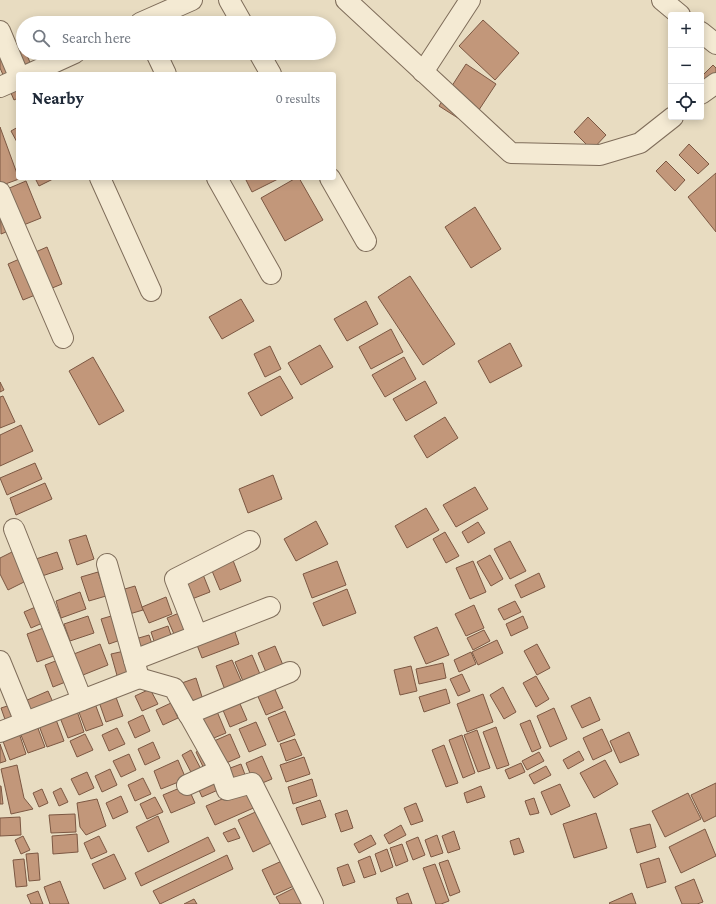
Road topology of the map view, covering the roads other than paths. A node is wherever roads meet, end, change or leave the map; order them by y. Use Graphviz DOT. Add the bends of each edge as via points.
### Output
graph roads {
  1 [pos="192,0"];
  2 [pos="229,0"];
  3 [pos="346,0"];
  4 [pos="470,0"];
  5 [pos="662,0"];
  6 [pos="159,7"];
  7 [pos="676,12"];
  8 [pos="149,16"];
  9 [pos="238,16"];
  10 [pos="0,31"];
  11 [pos="704,34"];
  12 [pos="716,44"];
  13 [pos="65,60"];
  14 [pos="159,60"];
  15 [pos="263,60"];
  16 [pos="52,69"];
  17 [pos="17,72"];
  18 [pos="38,72"];
  19 [pos="165,72"];
  20 [pos="270,72"];
  21 [pos="424,72"];
  22 [pos="16,80"];
  23 [pos="716,83"];
  24 [pos="0,87"];
  25 [pos="704,92"];
  26 [pos="669,120"];
  27 [pos="101,180"];
  28 [pos="218,180"];
  29 [pos="331,180"];
  30 [pos="0,192"];
  31 [pos="366,241"];
  32 [pos="271,274"];
  33 [pos="151,291"];
  34 [pos="63,338"];
  35 [pos="14,529"];
  36 [pos="250,542"];
  37 [pos="107,564"];
  38 [pos="270,607"];
  39 [pos="197,635"];
  40 [pos="0,661"];
  41 [pos="136,669"];
  42 [pos="290,672"];
  43 [pos="82,700"];
  44 [pos="188,714"];
  45 [pos="25,722"];
  46 [pos="0,732"];
  47 [pos="220,770"];
  48 [pos="187,785"];
  49 [pos="313,904"];
  1 -- 6 [label="street"];
  2 -- 9 [label="street"];
  3 -- 21 [label="street"];
  4 -- 21 [label="street"];
  5 -- 7 [label="street"];
  6 -- 8 [label="street"];
  10 -- 17 [label="street"];
  11 -- 12 [label="street"];
  13 -- 16 [label="street"];
  14 -- 19 [label="street"];
  15 -- 20 [label="street"];
  16 -- 18 [label="street"];
  21 -- 26 [label="street" via="511,153 600,155 640,143"];
  22 -- 24 [label="street"];
  23 -- 25 [label="street"];
  27 -- 33 [label="street"];
  28 -- 32 [label="street"];
  29 -- 31 [label="street"];
  30 -- 34 [label="street"];
  35 -- 43 [label="street"];
  36 -- 39 [label="street" via="175,579"];
  37 -- 41 [label="street"];
  38 -- 39 [label="street"];
  39 -- 41 [label="street"];
  40 -- 45 [label="street"];
  41 -- 43 [label="street"];
  41 -- 44 [label="street" via="174,688"];
  42 -- 44 [label="street"];
  43 -- 45 [label="street"];
  44 -- 47 [label="street"];
  45 -- 46 [label="street"];
  47 -- 48 [label="street"];
  47 -- 49 [label="street" via="227,790 252,783"];
}
